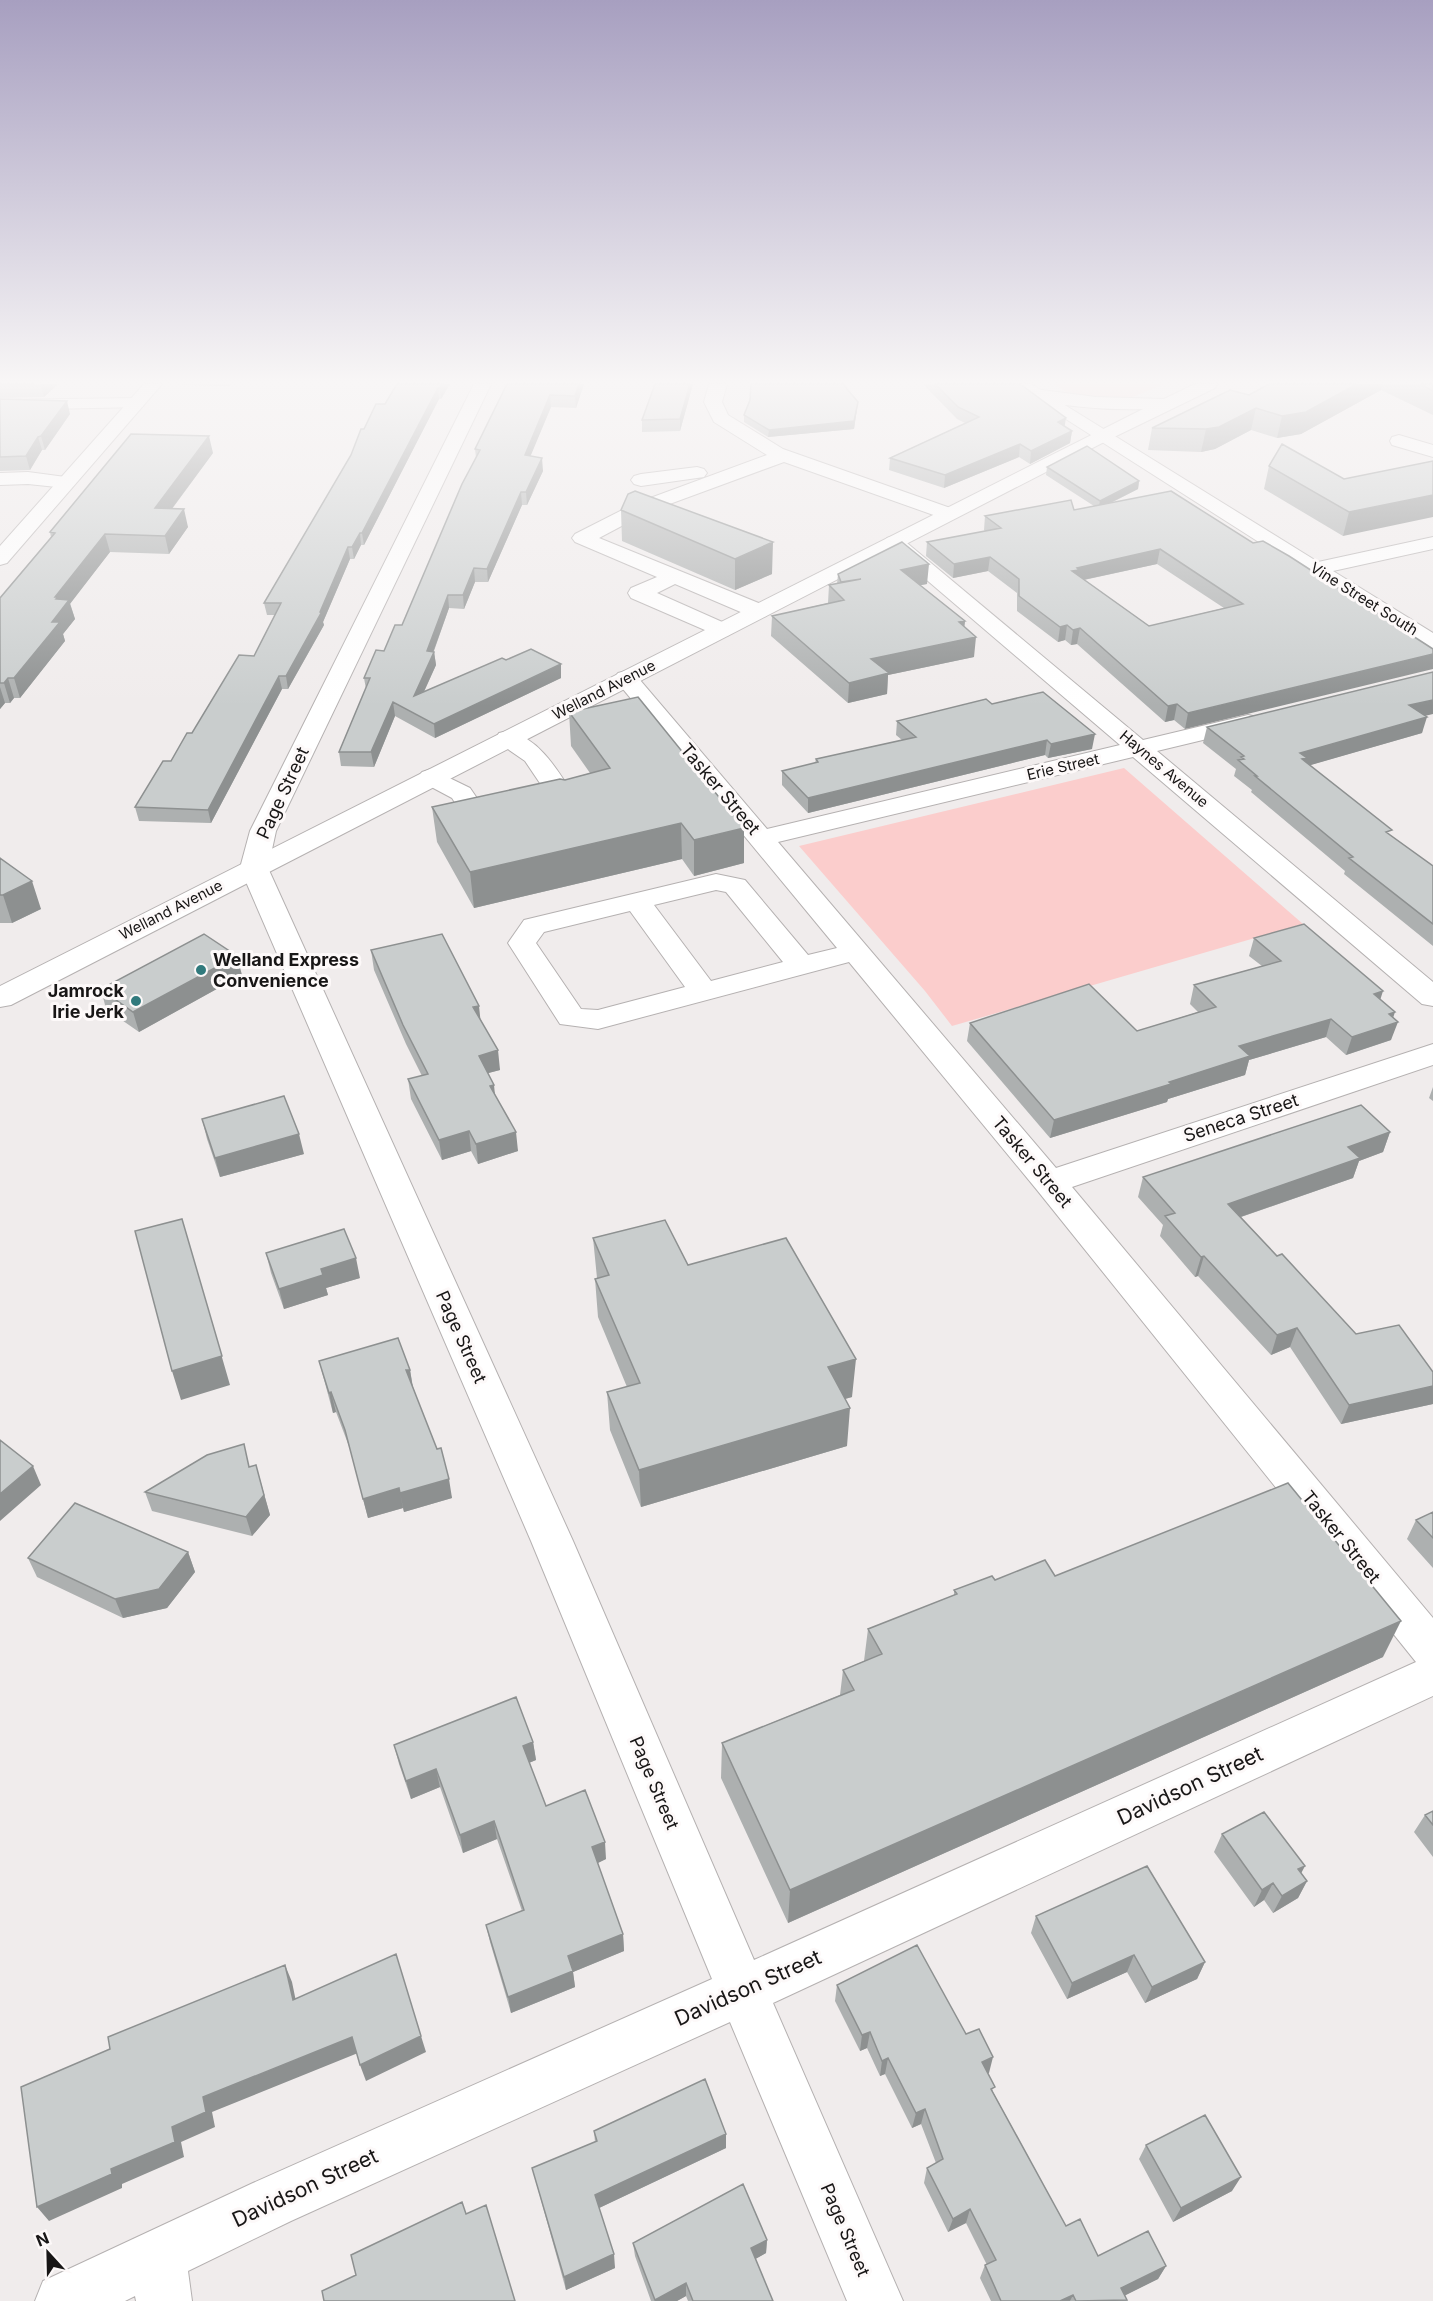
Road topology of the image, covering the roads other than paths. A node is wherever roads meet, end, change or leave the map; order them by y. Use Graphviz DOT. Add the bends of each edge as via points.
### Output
graph roads {
  1 [pos="58,491"];
  2 [pos="430,491"];
  3 [pos="681,491"];
  4 [pos="886,491"];
  5 [pos="993,491"];
  6 [pos="1191,491"];
  7 [pos="949,514"];
  8 [pos="894,542"];
  9 [pos="1433,543"];
  10 [pos="0,559"];
  11 [pos="1315,569"];
  12 [pos="674,577"];
  13 [pos="758,611"];
  14 [pos="721,630"];
  15 [pos="1433,643"];
  16 [pos="626,678"];
  17 [pos="1275,716"];
  18 [pos="508,738"];
  19 [pos="1140,749"];
  20 [pos="431,777"];
  21 [pos="567,805"];
  22 [pos="481,823"];
  23 [pos="762,838"];
  24 [pos="254,867"];
  25 [pos="637,901"];
  26 [pos="856,951"];
  27 [pos="802,966"];
  28 [pos="704,992"];
  29 [pos="1433,997"];
  30 [pos="0,998"];
  31 [pos="1433,1054"];
  32 [pos="1049,1182"];
  33 [pos="1433,1650"];
  34 [pos="1433,1675"];
  35 [pos="742,1991"];
  36 [pos="161,2279"];
  37 [pos="63,2301"];
  38 [pos="875,2301"];
  1 -- 10 [label="street"];
  2 -- 24 [label="street, Page Street" via="263,831"];
  3 -- 12 [label="street" via="582,538"];
  4 -- 7 [label="street"];
  5 -- 7 [label="street, Welland Avenue"];
  6 -- 11 [label="street, Vine Street South"];
  7 -- 8 [label="street, Welland Avenue"];
  8 -- 13 [label="street, Welland Avenue"];
  8 -- 19 [label="street, Haynes Avenue"];
  9 -- 11 [label="street"];
  11 -- 15 [label="street, Vine Street South"];
  12 -- 13 [label="street"];
  12 -- 14 [label="street" via="639,593"];
  13 -- 14 [label="street, Welland Avenue"];
  14 -- 16 [label="street, Welland Avenue"];
  16 -- 18 [label="street, Welland Avenue"];
  16 -- 23 [label="street, Tasker Street"];
  17 -- 19 [label="street, Erie Street"];
  18 -- 20 [label="street, Welland Avenue"];
  18 -- 21 [label="street" via="534,756"];
  19 -- 23 [label="street, Erie Street"];
  19 -- 29 [label="street, Haynes Avenue"];
  20 -- 22 [label="street" via="461,793"];
  20 -- 24 [label="street, Welland Avenue"];
  23 -- 26 [label="street, Tasker Street"];
  24 -- 30 [label="street, Welland Avenue"];
  24 -- 35 [label="street, Page Street" via="552,1541"];
  25 -- 27 [label="street" via="716,882 735,886"];
  25 -- 28 [label="street"];
  25 -- 28 [label="street" via="534,926 522,943 571,1017 598,1020"];
  26 -- 27 [label="street"];
  26 -- 32 [label="street, Tasker Street"];
  27 -- 28 [label="street"];
  31 -- 32 [label="street, Seneca Street"];
  32 -- 33 [label="street, Tasker Street"];
  34 -- 35 [label="street, Davidson Street"];
  35 -- 36 [label="street, Davidson Street" via="272,2202"];
  35 -- 38 [label="street, Page Street"];
  36 -- 37 [label="street, Davidson Street"];
}
